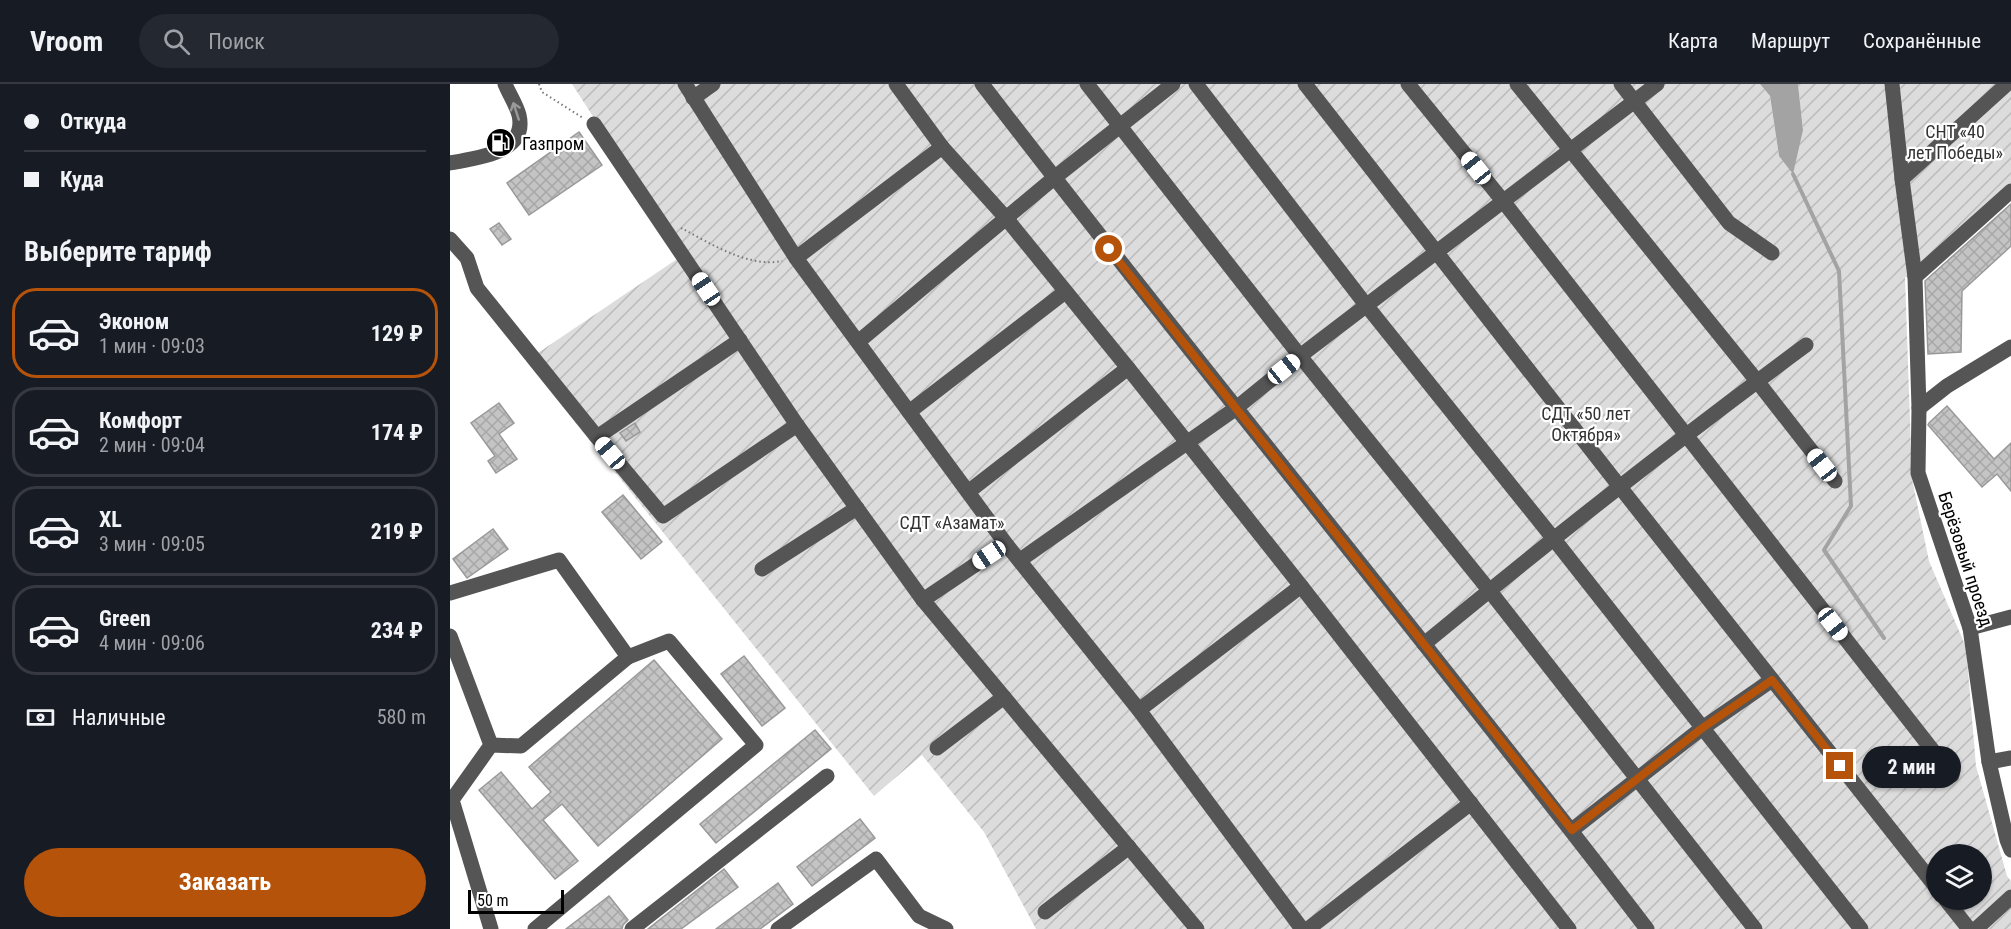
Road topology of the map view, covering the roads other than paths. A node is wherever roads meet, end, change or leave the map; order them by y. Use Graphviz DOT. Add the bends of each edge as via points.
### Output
graph roads {
  1 [pos="505,84"];
  2 [pos="685,84"];
  3 [pos="713,84"];
  4 [pos="896,84"];
  5 [pos="981,84"];
  6 [pos="1087,84"];
  7 [pos="1173,84"];
  8 [pos="1196,84"];
  9 [pos="1305,84"];
  10 [pos="1408,84"];
  11 [pos="1517,84"];
  12 [pos="1621,84"];
  13 [pos="1657,84"];
  14 [pos="1892,84"];
  15 [pos="2007,84"];
  16 [pos="693,98"];
  17 [pos="1634,101"];
  18 [pos="594,124"];
  19 [pos="1120,126"];
  20 [pos="942,147"];
  21 [pos="1569,150"];
  22 [pos="450,163"];
  23 [pos="1053,178"];
  24 [pos="1902,179"];
  25 [pos="2011,191"];
  26 [pos="1503,201"];
  27 [pos="1006,219"];
  28 [pos="450,239"];
  29 [pos="1437,252"];
  30 [pos="1772,253"];
  31 [pos="796,258"];
  32 [pos="1915,277"];
  33 [pos="1065,292"];
  34 [pos="1366,305"];
  35 [pos="740,340"];
  36 [pos="858,342"];
  37 [pos="1806,345"];
  38 [pos="2011,347"];
  39 [pos="1300,356"];
  40 [pos="1128,368"];
  41 [pos="1758,381"];
  42 [pos="1919,408"];
  43 [pos="1235,409"];
  44 [pos="909,412"];
  45 [pos="797,425"];
  46 [pos="1685,435"];
  47 [pos="597,437"];
  48 [pos="1186,442"];
  49 [pos="1836,481"];
  50 [pos="1620,487"];
  51 [pos="968,492"];
  52 [pos="857,508"];
  53 [pos="1553,538"];
  54 [pos="1006,544"];
  55 [pos="1020,560"];
  56 [pos="762,569"];
  57 [pos="1301,586"];
  58 [pos="1489,591"];
  59 [pos="450,593"];
  60 [pos="923,600"];
  61 [pos="2011,617"];
  62 [pos="1970,628"];
  63 [pos="450,636"];
  64 [pos="1425,644"];
  65 [pos="628,657"];
  66 [pos="1772,680"];
  67 [pos="1004,697"];
  68 [pos="1138,710"];
  69 [pos="1701,729"];
  70 [pos="491,745"];
  71 [pos="937,748"];
  72 [pos="2011,758"];
  73 [pos="1989,762"];
  74 [pos="1952,775"];
  75 [pos="827,776"];
  76 [pos="1637,779"];
  77 [pos="1471,803"];
  78 [pos="1572,830"];
  79 [pos="1129,847"];
  80 [pos="2011,850"];
  81 [pos="1926,875"];
  82 [pos="2011,897"];
  83 [pos="1954,910"];
  84 [pos="1045,912"];
  85 [pos="491,929"];
  86 [pos="535,929"];
  87 [pos="633,929"];
  88 [pos="778,929"];
  89 [pos="946,929"];
  90 [pos="1197,929"];
  91 [pos="1302,929"];
  92 [pos="1308,929"];
  93 [pos="1569,929"];
  94 [pos="1647,929"];
  95 [pos="1755,929"];
  96 [pos="1860,929"];
  97 [pos="1969,929"];
  98 [pos="1976,929"];
  22 -- 1 [label="street, one-way" via="491,156 508,146 519,131 519,115"];
  2 -- 16 [label="street"];
  3 -- 16 [label="street"];
  4 -- 20 [label="street"];
  5 -- 23 [label="street"];
  6 -- 19 [label="street"];
  7 -- 19 [label="street"];
  8 -- 34 [label="street"];
  9 -- 29 [label="street"];
  10 -- 26 [label="street"];
  11 -- 21 [label="street"];
  12 -- 17 [label="street"];
  13 -- 17 [label="street"];
  14 -- 24 [label="street, Берёзовый проезд"];
  15 -- 24 [label="street"];
  16 -- 31 [label="street"];
  17 -- 21 [label="street"];
  17 -- 30 [label="street" via="1729,223"];
  18 -- 35 [label="street"];
  19 -- 23 [label="street"];
  19 -- 39 [label="street"];
  20 -- 27 [label="street"];
  20 -- 31 [label="street"];
  21 -- 26 [label="street"];
  21 -- 41 [label="street"];
  23 -- 27 [label="street"];
  23 -- 43 [label="street"];
  24 -- 32 [label="street, Берёзовый проезд"];
  25 -- 32 [label="street"];
  26 -- 29 [label="street"];
  26 -- 46 [label="street"];
  27 -- 33 [label="street"];
  27 -- 36 [label="street"];
  28 -- 47 [label="street" via="467,258 477,288"];
  29 -- 34 [label="street"];
  29 -- 50 [label="street"];
  31 -- 36 [label="street"];
  32 -- 42 [label="street, Берёзовый проезд"];
  33 -- 40 [label="street"];
  33 -- 44 [label="street"];
  34 -- 39 [label="street"];
  34 -- 53 [label="street"];
  35 -- 45 [label="street"];
  35 -- 47 [label="street"];
  36 -- 44 [label="street"];
  37 -- 41 [label="street"];
  38 -- 42 [label="street"];
  39 -- 43 [label="street"];
  39 -- 58 [label="street"];
  40 -- 48 [label="street"];
  40 -- 51 [label="street"];
  41 -- 46 [label="street"];
  41 -- 49 [label="street"];
  42 -- 62 [label="street, Берёзовый проезд" via="1918,473"];
  43 -- 48 [label="street"];
  43 -- 64 [label="street"];
  44 -- 51 [label="street"];
  45 -- 47 [label="street" via="663,516"];
  45 -- 52 [label="street"];
  46 -- 50 [label="street"];
  46 -- 74 [label="street"];
  48 -- 55 [label="street"];
  48 -- 57 [label="street"];
  50 -- 53 [label="street"];
  50 -- 66 [label="street"];
  51 -- 54 [label="street"];
  52 -- 56 [label="street"];
  52 -- 60 [label="street"];
  53 -- 58 [label="street"];
  53 -- 69 [label="street"];
  54 -- 55 [label="street"];
  54 -- 60 [label="street"];
  55 -- 68 [label="street"];
  57 -- 68 [label="street"];
  57 -- 77 [label="street"];
  58 -- 64 [label="street"];
  58 -- 76 [label="street"];
  59 -- 65 [label="street" via="559,560"];
  60 -- 67 [label="street"];
  61 -- 62 [label="street"];
  62 -- 73 [label="street, Берёзовый проезд"];
  63 -- 70 [label="street"];
  64 -- 78 [label="street"];
  65 -- 70 [label="street" via="520,746"];
  65 -- 86 [label="street" via="669,641 756,746"];
  66 -- 69 [label="street"];
  66 -- 81 [label="street"];
  67 -- 71 [label="street"];
  67 -- 79 [label="street"];
  68 -- 91 [label="street"];
  69 -- 76 [label="street"];
  69 -- 96 [label="street"];
  70 -- 85 [label="street" via="452,800"];
  72 -- 73 [label="street"];
  73 -- 80 [label="street, Берёзовый проезд"];
  75 -- 87 [label="street"];
  76 -- 78 [label="street"];
  76 -- 95 [label="street"];
  77 -- 92 [label="street"];
  77 -- 93 [label="street"];
  78 -- 94 [label="street"];
  79 -- 84 [label="street"];
  79 -- 90 [label="street"];
  82 -- 98 [label="street"];
  83 -- 97 [label="street"];
  88 -- 89 [label="street" via="876,859 919,916"];
}
